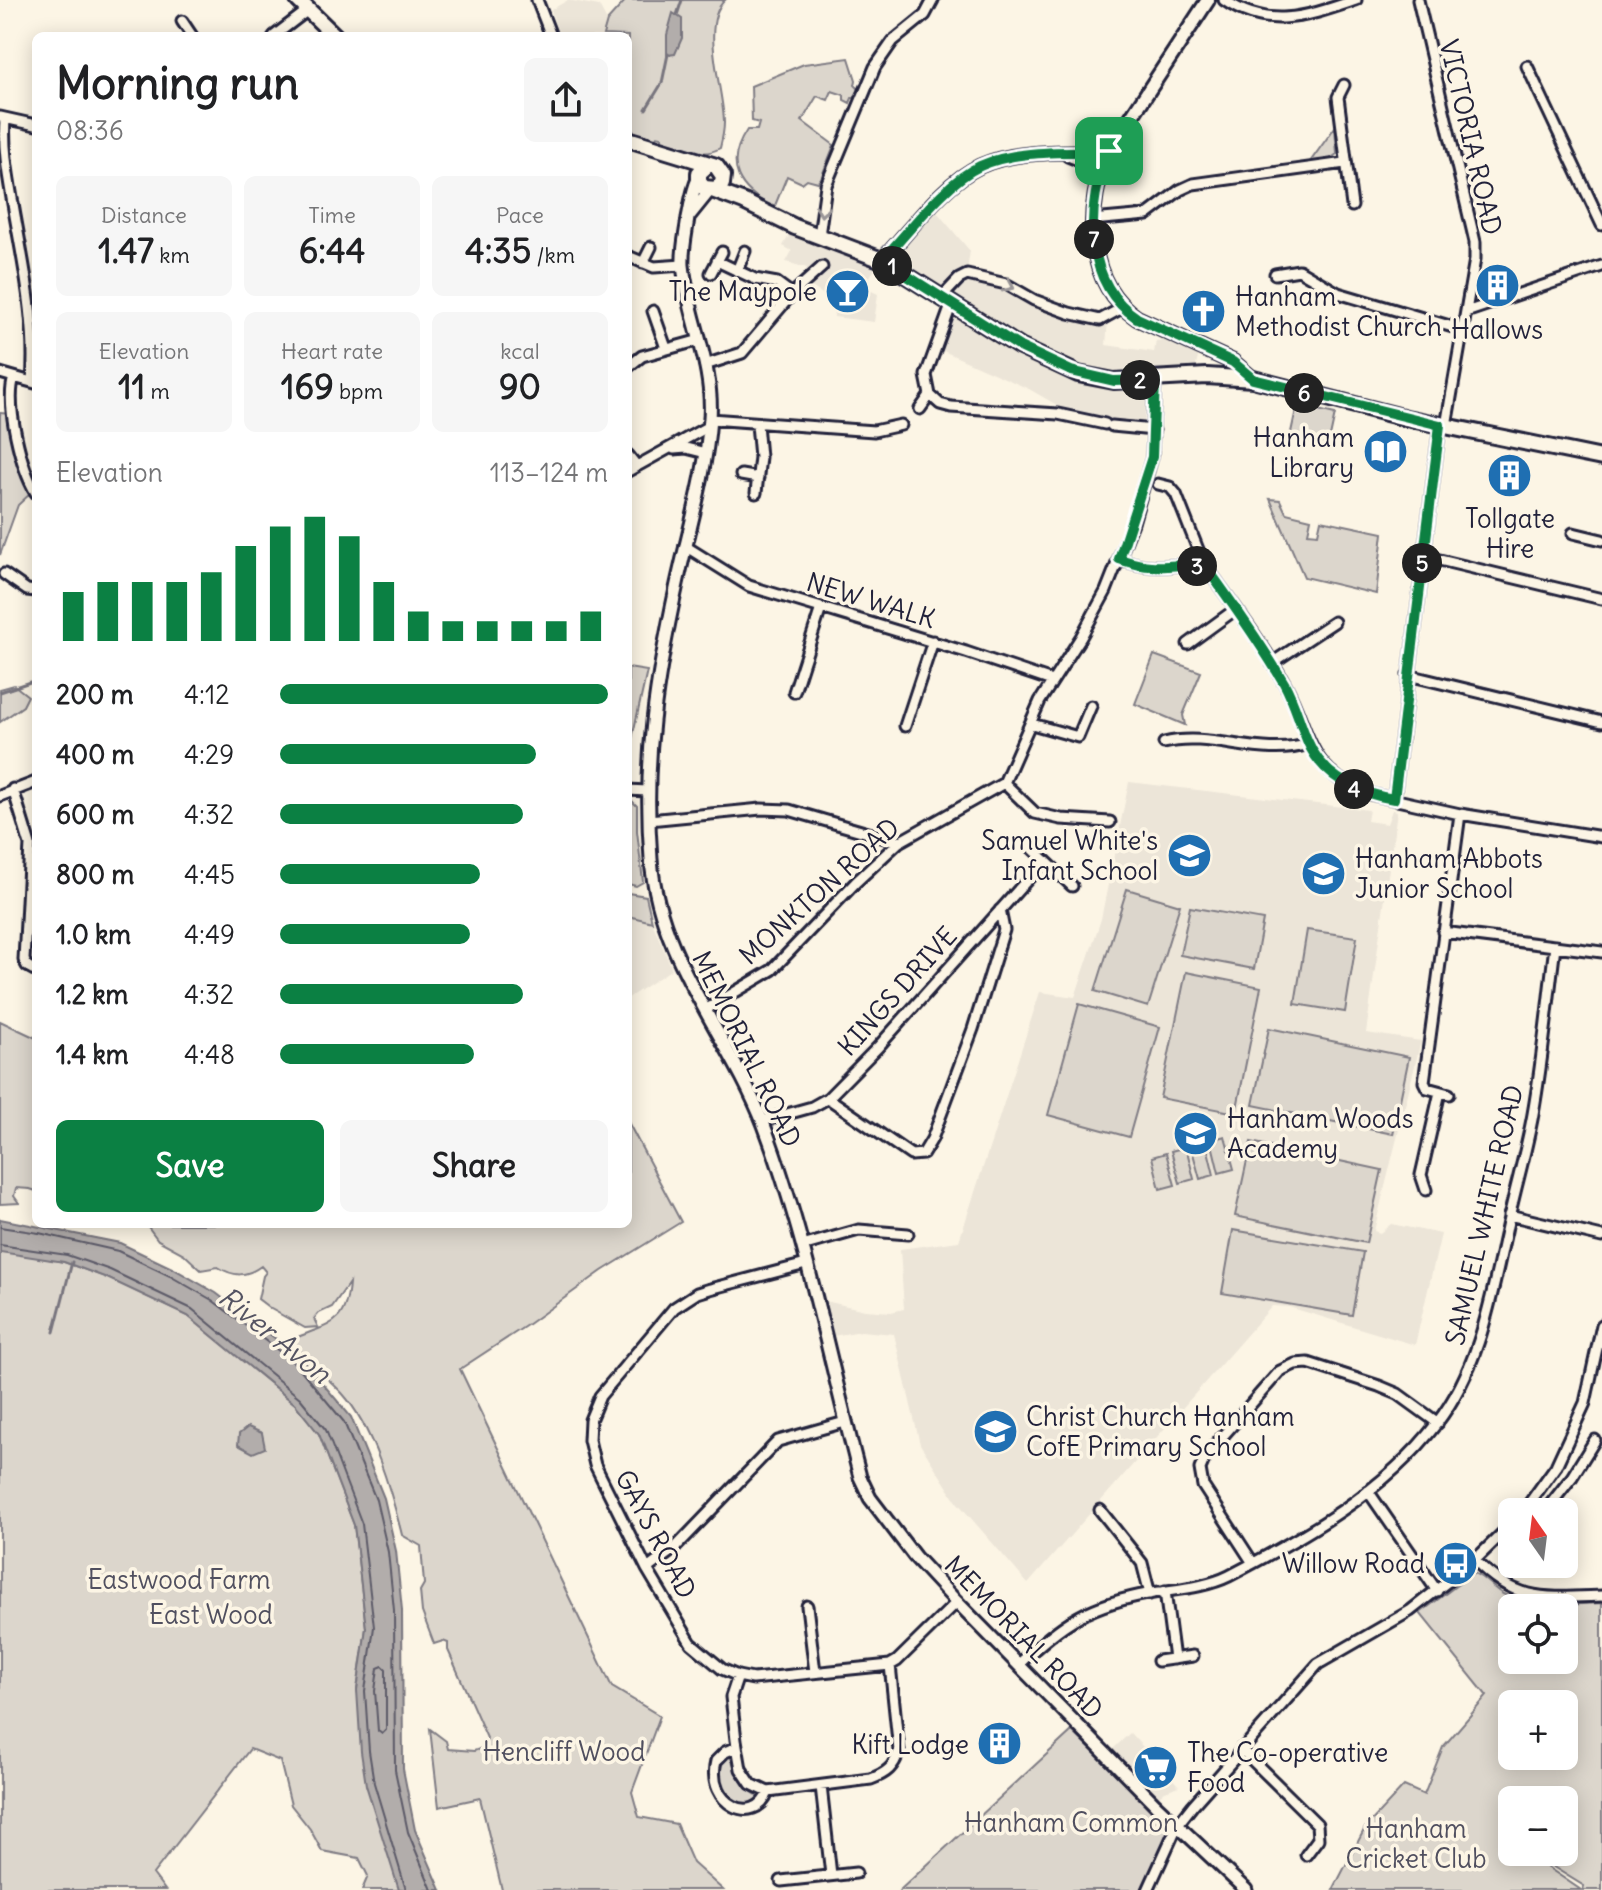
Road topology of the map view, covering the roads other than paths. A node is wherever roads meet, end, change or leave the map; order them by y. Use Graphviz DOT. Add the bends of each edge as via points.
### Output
graph roads {
  1 [pos="537,0"];
  2 [pos="933,0"];
  3 [pos="1208,0"];
  4 [pos="1224,0"];
  5 [pos="1355,0"];
  6 [pos="1418,0"];
  7 [pos="302,3"];
  8 [pos="182,21"];
  9 [pos="192,32"];
  10 [pos="277,32"];
  11 [pos="331,32"];
  12 [pos="550,32"];
  13 [pos="1527,66"];
  14 [pos="1344,85"];
  15 [pos="2,118"];
  16 [pos="32,124"];
  17 [pos="632,140"];
  18 [pos="1109,151"];
  19 [pos="1063,153"];
  20 [pos="1345,163"];
  21 [pos="701,174"];
  22 [pos="723,176"];
  23 [pos="1098,176"];
  24 [pos="711,190"];
  25 [pos="744,202"];
  26 [pos="1352,206"];
  27 [pos="689,217"];
  28 [pos="1092,220"];
  29 [pos="1602,225"];
  30 [pos="819,236"];
  31 [pos="651,247"];
  32 [pos="745,251"];
  33 [pos="632,258"];
  34 [pos="882,260"];
  35 [pos="643,263"];
  36 [pos="683,265"];
  37 [pos="1602,266"];
  38 [pos="822,267"];
  39 [pos="737,271"];
  40 [pos="711,273"];
  41 [pos="1275,274"];
  42 [pos="792,294"];
  43 [pos="947,300"];
  44 [pos="1122,308"];
  45 [pos="653,311"];
  46 [pos="1466,312"];
  47 [pos="32,323"];
  48 [pos="1463,330"];
  49 [pos="700,340"];
  50 [pos="666,348"];
  51 [pos="1208,350"];
  52 [pos="632,364"];
  53 [pos="705,365"];
  54 [pos="0,373"];
  55 [pos="1207,376"];
  56 [pos="1223,376"];
  57 [pos="14,377"];
  58 [pos="1253,379"];
  59 [pos="1155,380"];
  60 [pos="32,382"];
  61 [pos="930,395"];
  62 [pos="920,409"];
  63 [pos="710,422"];
  64 [pos="757,424"];
  65 [pos="901,425"];
  66 [pos="1443,426"];
  67 [pos="1154,430"];
  68 [pos="670,449"];
  69 [pos="706,453"];
  70 [pos="1602,458"];
  71 [pos="632,468"];
  72 [pos="741,475"];
  73 [pos="758,478"];
  74 [pos="1158,484"];
  75 [pos="32,486"];
  76 [pos="756,493"];
  77 [pos="1573,533"];
  78 [pos="1602,539"];
  79 [pos="685,546"];
  80 [pos="1423,556"];
  81 [pos="1119,559"];
  82 [pos="1201,566"];
  83 [pos="4,574"];
  84 [pos="32,591"];
  85 [pos="1602,599"];
  86 [pos="821,608"];
  87 [pos="1236,609"];
  88 [pos="1334,622"];
  89 [pos="933,641"];
  90 [pos="1188,644"];
  91 [pos="1272,663"];
  92 [pos="1408,675"];
  93 [pos="1052,681"];
  94 [pos="794,692"];
  95 [pos="1091,706"];
  96 [pos="1602,722"];
  97 [pos="1032,724"];
  98 [pos="905,726"];
  99 [pos="1164,743"];
  100 [pos="1309,744"];
  101 [pos="32,783"];
  102 [pos="1004,783"];
  103 [pos="13,789"];
  104 [pos="632,790"];
  105 [pos="647,791"];
  106 [pos="0,796"];
  107 [pos="1394,799"];
  108 [pos="1460,814"];
  109 [pos="649,820"];
  110 [pos="1110,822"];
  111 [pos="1602,837"];
  112 [pos="899,842"];
  113 [pos="1030,846"];
  114 [pos="1045,860"];
  115 [pos="1072,886"];
  116 [pos="1000,910"];
  117 [pos="1443,932"];
  118 [pos="1555,946"];
  119 [pos="1602,952"];
  120 [pos="32,969"];
  121 [pos="705,1010"];
  122 [pos="828,1098"];
  123 [pos="762,1121"];
  124 [pos="1410,1174"];
  125 [pos="1421,1175"];
  126 [pos="1426,1190"];
  127 [pos="1509,1215"];
  128 [pos="908,1234"];
  129 [pos="1602,1237"];
  130 [pos="802,1246"];
  131 [pos="806,1264"];
  132 [pos="1602,1325"];
  133 [pos="845,1422"];
  134 [pos="1438,1423"];
  135 [pos="1595,1440"];
  136 [pos="1556,1466"];
  137 [pos="1572,1477"];
  138 [pos="1368,1491"];
  139 [pos="1533,1498"];
  140 [pos="1554,1498"];
  141 [pos="1100,1510"];
  142 [pos="1498,1538"];
  143 [pos="1475,1560"];
  144 [pos="1253,1563"];
  145 [pos="647,1569"];
  146 [pos="1165,1591"];
  147 [pos="1437,1591"];
  148 [pos="1150,1594"];
  149 [pos="1602,1596"];
  150 [pos="957,1602"];
  151 [pos="807,1606"];
  152 [pos="1193,1656"];
  153 [pos="1174,1659"];
  154 [pos="1158,1661"];
  155 [pos="890,1665"];
  156 [pos="1018,1665"];
  157 [pos="815,1672"];
  158 [pos="738,1676"];
  159 [pos="737,1747"];
  160 [pos="1241,1749"];
  161 [pos="821,1786"];
  162 [pos="768,1792"];
  163 [pos="1178,1824"];
  164 [pos="1306,1855"];
  165 [pos="856,1873"];
  166 [pos="831,1875"];
  167 [pos="781,1881"];
  168 [pos="1148,1890"];
  169 [pos="1246,1890"];
  1 -- 12 [label="street"];
  2 -- 30 [label="street, one-way" via="875,67 826,185"];
  3 -- 18 [label="main road"];
  4 -- 5 [label="street" via="1250,15 1278,18 1307,16"];
  6 -- 46 [label="street, VICTORIA ROAD" via="1475,242"];
  7 -- 10 [label="street"];
  7 -- 11 [label="main road"];
  8 -- 9 [label="street"];
  13 -- 29 [label="street"];
  14 -- 20 [label="street" via="1338,97"];
  15 -- 16 [label="street"];
  15 -- 47 [label="street"];
  17 -- 21 [label="main road"];
  18 -- 19 [label="street"];
  18 -- 23 [label="main road"];
  19 -- 23 [label="street" via="1083,161"];
  19 -- 34 [label="street" via="980,166 955,182"];
  20 -- 26 [label="street"];
  20 -- 28 [label="street" via="1207,181 1180,190 1147,215"];
  21 -- 22 [label="main road" via="718,167"];
  21 -- 24 [label="main road" via="701,185"];
  21 -- 27 [label="street, MEMORIAL ROAD"];
  22 -- 24 [label="main road" via="719,187"];
  22 -- 25 [label="main road"];
  23 -- 28 [label="main road"];
  24 -- 25 [label="main road"];
  24 -- 27 [label="street"];
  25 -- 30 [label="main road"];
  27 -- 36 [label="street, MEMORIAL ROAD"];
  28 -- 44 [label="main road" via="1103,276"];
  30 -- 34 [label="main road"];
  31 -- 35 [label="street"];
  32 -- 39 [label="street"];
  33 -- 35 [label="street"];
  34 -- 43 [label="main road"];
  35 -- 36 [label="street"];
  36 -- 49 [label="street, MEMORIAL ROAD"];
  37 -- 46 [label="street"];
  38 -- 42 [label="street"];
  39 -- 40 [label="street" via="720,256"];
  39 -- 42 [label="street" via="777,283"];
  41 -- 48 [label="street" via="1299,270 1338,293"];
  42 -- 53 [label="street" via="742,353"];
  43 -- 44 [label="street, one-way" via="967,275 1100,320"];
  43 -- 59 [label="main road" via="1020,347 1078,374 1114,381"];
  43 -- 61 [label="street" via="926,375"];
  44 -- 51 [label="main road"];
  45 -- 50 [label="street"];
  46 -- 48 [label="street, VICTORIA ROAD"];
  48 -- 66 [label="street, VICTORIA ROAD"];
  49 -- 50 [label="street"];
  49 -- 53 [label="street, MEMORIAL ROAD"];
  50 -- 52 [label="street"];
  51 -- 55 [label="main road"];
  51 -- 56 [label="main road"];
  51 -- 58 [label="main road"];
  53 -- 63 [label="street, MEMORIAL ROAD"];
  54 -- 57 [label="street"];
  55 -- 56 [label="main road"];
  55 -- 59 [label="main road"];
  56 -- 58 [label="main road"];
  57 -- 60 [label="street"];
  57 -- 75 [label="street" via="19,451"];
  58 -- 66 [label="main road"];
  59 -- 67 [label="street"];
  61 -- 62 [label="street"];
  61 -- 67 [label="street" via="951,407 1058,414"];
  63 -- 64 [label="street"];
  63 -- 68 [label="street"];
  63 -- 69 [label="street, MEMORIAL ROAD"];
  64 -- 65 [label="street" via="874,431"];
  64 -- 73 [label="street"];
  66 -- 70 [label="main road"];
  66 -- 80 [label="street, VICTORIA ROAD"];
  67 -- 81 [label="street" via="1145,484"];
  68 -- 69 [label="street"];
  68 -- 71 [label="street"];
  69 -- 79 [label="street, MEMORIAL ROAD"];
  72 -- 73 [label="street"];
  73 -- 76 [label="street"];
  74 -- 82 [label="street" via="1176,494"];
  77 -- 78 [label="street"];
  79 -- 86 [label="street, NEW WALK" via="743,584"];
  79 -- 105 [label="street, MEMORIAL ROAD" via="656,686"];
  80 -- 85 [label="street"];
  80 -- 92 [label="street, VICTORIA ROAD"];
  81 -- 82 [label="street" via="1148,566"];
  81 -- 93 [label="street" via="1081,637"];
  82 -- 87 [label="street"];
  83 -- 84 [label="street"];
  86 -- 89 [label="street, NEW WALK"];
  86 -- 94 [label="street"];
  87 -- 90 [label="street"];
  87 -- 91 [label="street"];
  88 -- 91 [label="street"];
  89 -- 93 [label="street, NEW WALK"];
  89 -- 98 [label="street"];
  91 -- 100 [label="street"];
  92 -- 96 [label="street"];
  92 -- 107 [label="street, VICTORIA ROAD"];
  93 -- 97 [label="street"];
  95 -- 97 [label="street" via="1081,735 1075,737"];
  97 -- 102 [label="street"];
  99 -- 100 [label="street" via="1201,740 1267,750"];
  100 -- 107 [label="street" via="1348,786"];
  101 -- 103 [label="street"];
  102 -- 110 [label="street" via="1035,813"];
  102 -- 112 [label="street, MONKTON ROAD"];
  103 -- 106 [label="street"];
  103 -- 120 [label="street" via="30,845 24,960"];
  104 -- 105 [label="street"];
  105 -- 109 [label="street, MEMORIAL ROAD"];
  107 -- 108 [label="street"];
  108 -- 111 [label="street"];
  108 -- 117 [label="street"];
  109 -- 112 [label="street" via="789,810"];
  109 -- 121 [label="street, MEMORIAL ROAD" via="662,915"];
  112 -- 121 [label="street, MONKTON ROAD" via="772,970"];
  113 -- 114 [label="street"];
  114 -- 115 [label="street"];
  114 -- 116 [label="street, KINGS DRIVE"];
  116 -- 122 [label="street, KINGS DRIVE"];
  116 -- 122 [label="street" via="1004,930 978,1014 923,1154 911,1155"];
  117 -- 118 [label="street"];
  117 -- 125 [label="street" via="1424,1082 1444,1093"];
  118 -- 119 [label="street"];
  118 -- 127 [label="street, SAMUEL WHITE ROAD" via="1533,1114"];
  121 -- 123 [label="street, MEMORIAL ROAD"];
  122 -- 123 [label="street, KINGS DRIVE"];
  123 -- 130 [label="street, MEMORIAL ROAD"];
  124 -- 125 [label="street"];
  125 -- 126 [label="street"];
  127 -- 129 [label="street"];
  127 -- 134 [label="street, SAMUEL WHITE ROAD" via="1478,1348"];
  128 -- 130 [label="street" via="859,1230"];
  130 -- 131 [label="street, MEMORIAL ROAD"];
  131 -- 133 [label="street, MEMORIAL ROAD"];
  131 -- 145 [label="street, GAYS ROAD" via="685,1300 663,1318 600,1396 590,1420 595,1465"];
  132 -- 136 [label="street" via="1585,1403"];
  133 -- 145 [label="street" via="778,1441 674,1549"];
  133 -- 150 [label="street, MEMORIAL ROAD" via="870,1498"];
  134 -- 138 [label="street, SAMUEL WHITE ROAD"];
  134 -- 144 [label="street" via="1398,1394 1351,1377 1308,1363 1280,1371 1206,1455 1200,1469 1203,1486"];
  135 -- 137 [label="street"];
  136 -- 137 [label="street"];
  136 -- 139 [label="street"];
  137 -- 140 [label="street"];
  138 -- 144 [label="street, SAMUEL WHITE ROAD"];
  138 -- 147 [label="street"];
  141 -- 148 [label="street" via="1142,1563"];
  142 -- 143 [label="street"];
  143 -- 147 [label="street"];
  143 -- 149 [label="street" via="1492,1578 1529,1595"];
  144 -- 146 [label="street, SAMUEL WHITE ROAD" via="1220,1580"];
  145 -- 158 [label="street, GAYS ROAD" via="691,1643"];
  146 -- 148 [label="street, SAMUEL WHITE ROAD"];
  146 -- 153 [label="street"];
  147 -- 160 [label="street" via="1318,1664"];
  148 -- 156 [label="street, SAMUEL WHITE ROAD" via="1118,1600 1068,1621"];
  150 -- 155 [label="street"];
  150 -- 156 [label="street, MEMORIAL ROAD"];
  151 -- 157 [label="street"];
  152 -- 153 [label="street"];
  153 -- 154 [label="street"];
  155 -- 157 [label="street"];
  155 -- 161 [label="street" via="899,1751 895,1764 871,1779"];
  156 -- 163 [label="street, MEMORIAL ROAD"];
  157 -- 158 [label="street"];
  158 -- 159 [label="street" via="731,1697"];
  159 -- 162 [label="street" via="741,1769 751,1784"];
  159 -- 162 [label="street" via="716,1761 714,1784 720,1796 727,1804 748,1809 759,1805"];
  160 -- 163 [label="street"];
  160 -- 164 [label="street" via="1317,1824 1318,1839"];
  161 -- 162 [label="street"];
  161 -- 166 [label="street"];
  163 -- 168 [label="street"];
  163 -- 169 [label="street, MEMORIAL ROAD"];
  165 -- 166 [label="street"];
  166 -- 167 [label="street"];
}
